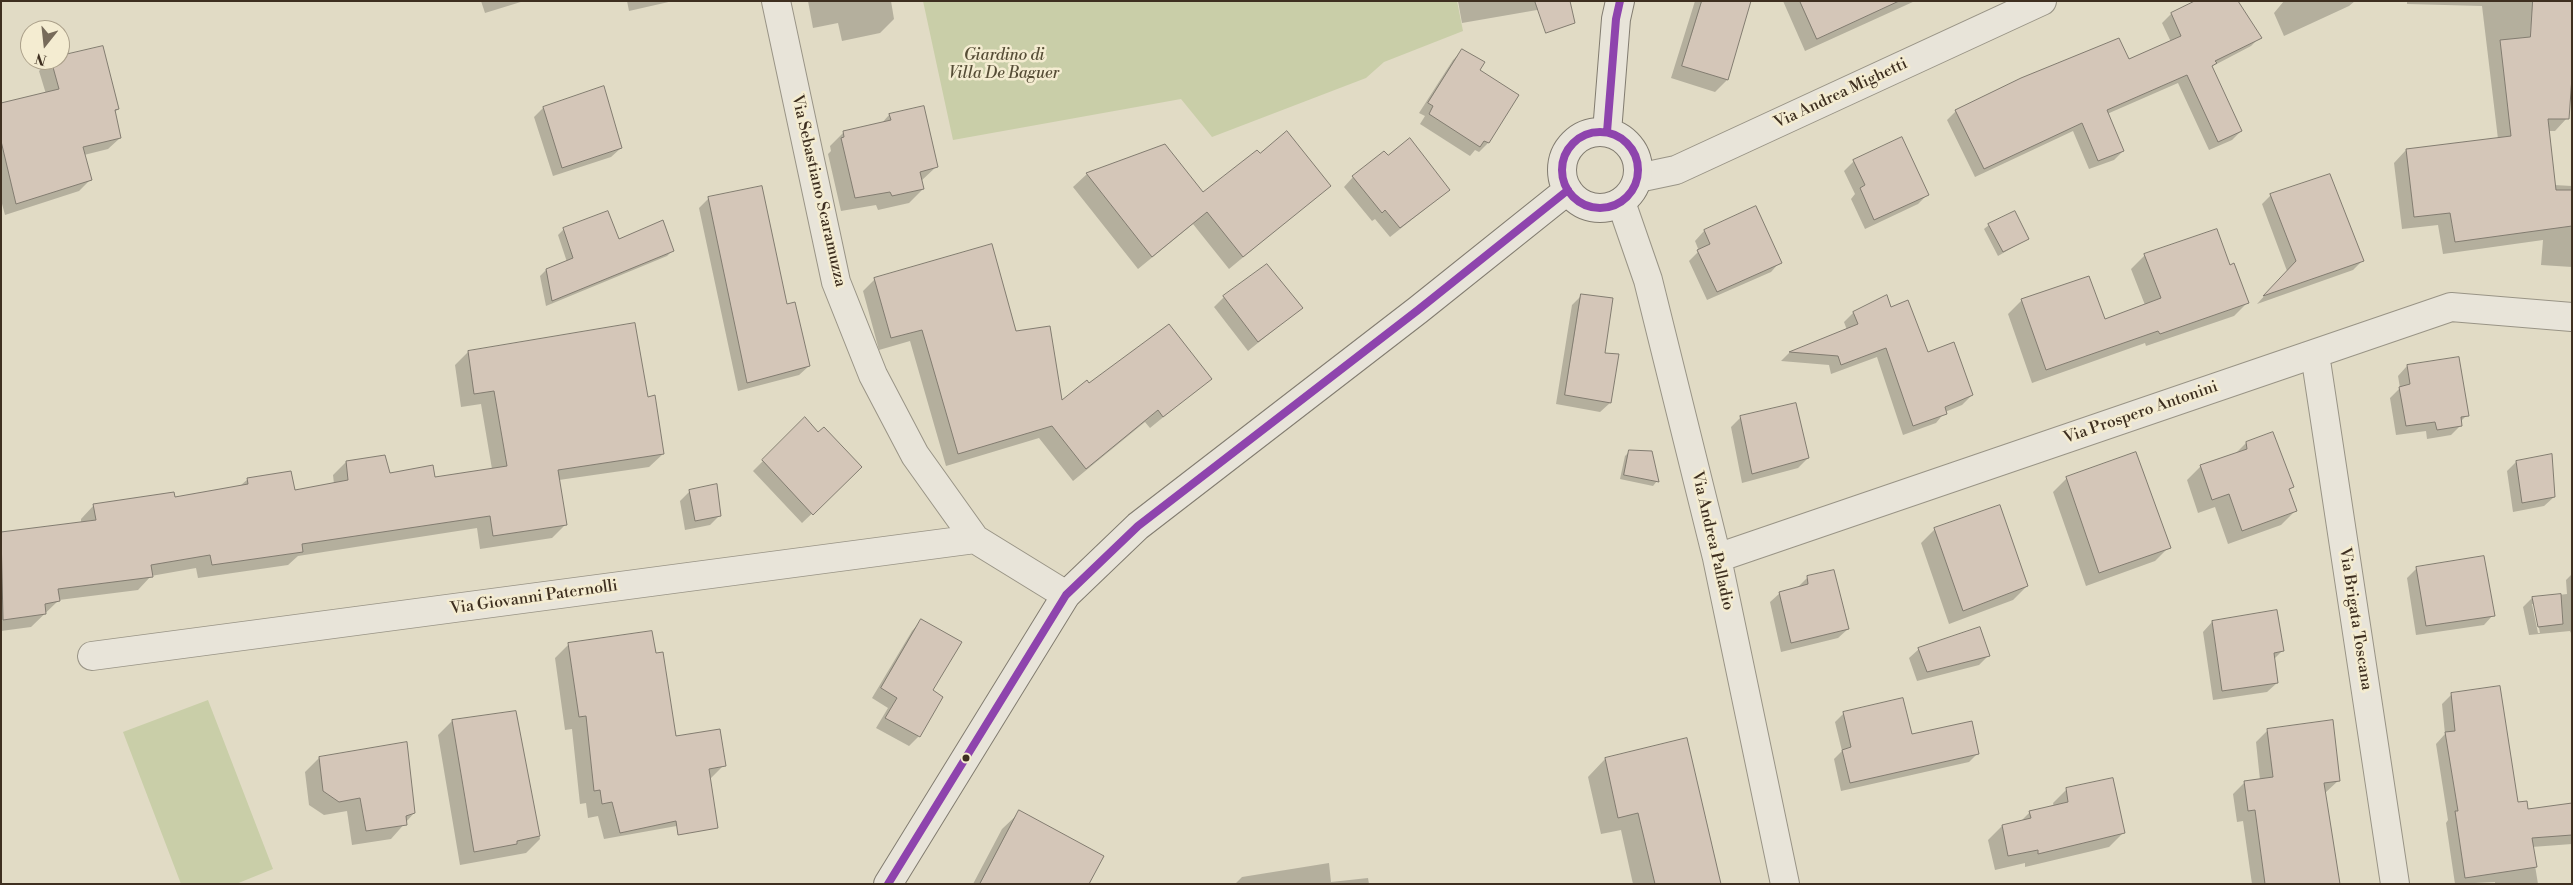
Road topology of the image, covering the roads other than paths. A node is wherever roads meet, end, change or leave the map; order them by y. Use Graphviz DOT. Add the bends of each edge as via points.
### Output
graph roads {
  1 [pos="776,1"];
  2 [pos="1620,1"];
  3 [pos="2042,1"];
  4 [pos="1607,132"];
  5 [pos="1638,178"];
  6 [pos="1568,190"];
  7 [pos="1621,202"];
  8 [pos="2572,317"];
  9 [pos="2315,354"];
  10 [pos="975,539"];
  11 [pos="1717,558"];
  12 [pos="1066,595"];
  13 [pos="92,656"];
  14 [pos="888,884"];
  15 [pos="1785,884"];
  16 [pos="2395,884"];
  1 -- 10 [label="street, Via Sebastiano Scaramuzza" via="836,282 873,375 915,455"];
  2 -- 4 [label="street"];
  3 -- 5 [label="street, Via Andrea Mighetti" via="1676,170"];
  4 -- 5 [label="street" via="1622,137 1632,149 1638,163"];
  4 -- 6 [label="street" via="1593,132 1578,138 1569,147 1562,162 1562,177"];
  5 -- 7 [label="street" via="1632,191"];
  6 -- 7 [label="street" via="1578,201 1592,208 1608,209"];
  6 -- 12 [label="street" via="1138,526"];
  7 -- 11 [label="street, Via Andrea Palladio" via="1648,280"];
  8 -- 9 [label="street, Via Prospero Antonini" via="2451,308"];
  9 -- 11 [label="street, Via Prospero Antonini"];
  9 -- 16 [label="street, Via Brigata Toscana"];
  10 -- 12 [label="street, Via Sebastiano Scaramuzza"];
  10 -- 13 [label="street, Via Giovanni Paternolli"];
  11 -- 15 [label="street, Via Andrea Palladio"];
  12 -- 14 [label="street"];
}
